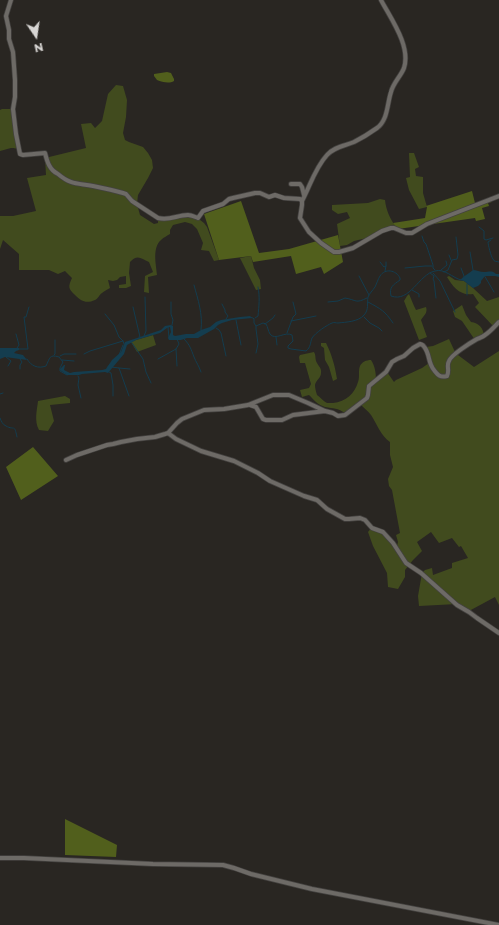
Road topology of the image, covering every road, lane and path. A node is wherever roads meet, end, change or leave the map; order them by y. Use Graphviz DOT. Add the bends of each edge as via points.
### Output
graph roads {
  1 [pos="11,0"];
  2 [pos="381,0"];
  3 [pos="291,184"];
  4 [pos="304,196"];
  5 [pos="499,196"];
  6 [pos="302,201"];
  7 [pos="499,322"];
  8 [pos="250,404"];
  9 [pos="325,411"];
  10 [pos="168,433"];
  11 [pos="66,460"];
  12 [pos="499,633"];
  13 [pos="0,858"];
  14 [pos="499,925"];
  1 -- 6 [label="street" via="6,16 13,52 13,110 20,154 45,153 52,169 67,181 126,194 132,201 163,219 188,215 198,218 204,211 249,193"];
  2 -- 4 [label="street" via="402,39 406,57 404,69 391,91 384,121 357,140 328,154"];
  3 -- 4 [label="street" via="300,184"];
  4 -- 6 [label="street"];
  5 -- 6 [label="street" via="427,224 412,233 394,228 382,231 342,252 332,251 307,230 300,218"];
  7 -- 9 [label="street" via="486,335 450,358 447,376 438,376 430,365 426,349 418,345 392,362 386,372 369,386 367,398 346,415 338,416"];
  8 -- 9 [label="street" via="273,395 289,395"];
  8 -- 9 [label="street" via="256,407 266,420 282,420 293,415"];
  8 -- 10 [label="street" via="204,410 182,419"];
  10 -- 11 [label="street" via="107,445"];
  10 -- 12 [label="street" via="201,452 234,461 270,481 317,500 345,519 364,520 372,528 385,533 406,563 457,605"];
  13 -- 14 [label="street" via="223,865 312,889"];
}
